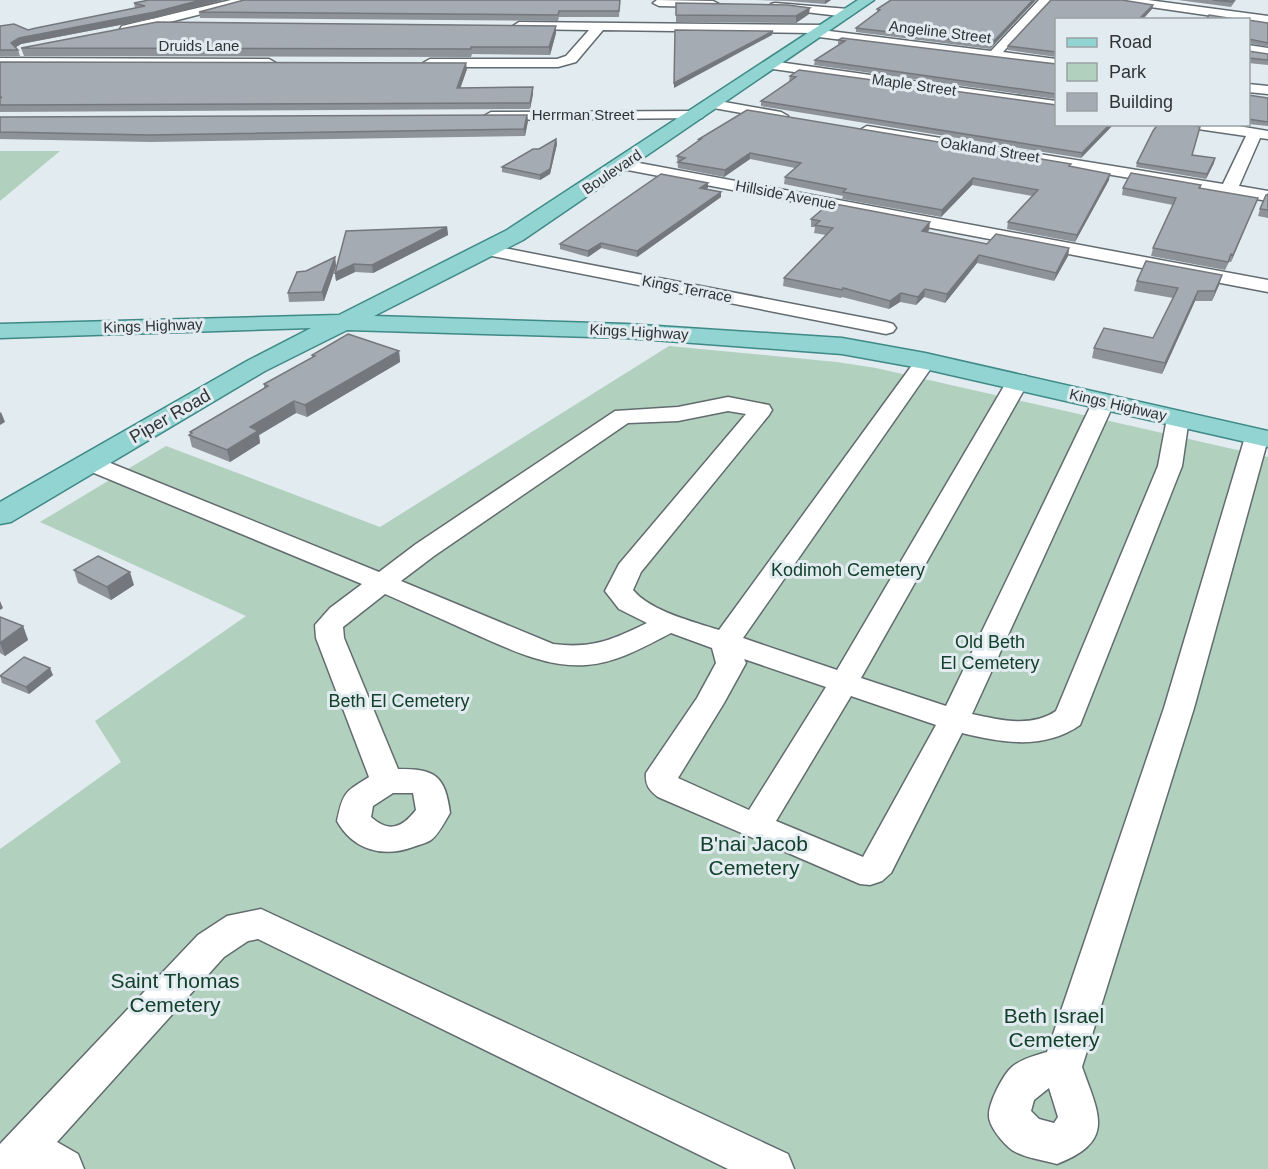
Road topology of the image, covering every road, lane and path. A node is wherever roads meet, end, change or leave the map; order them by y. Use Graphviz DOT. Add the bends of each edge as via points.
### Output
graph roads {
  1 [pos="245,0"];
  2 [pos="867,0"];
  3 [pos="1045,0"];
  4 [pos="1123,0"];
  5 [pos="659,3"];
  6 [pos="729,4"];
  7 [pos="764,5"];
  8 [pos="1181,9"];
  9 [pos="848,13"];
  10 [pos="1174,18"];
  11 [pos="1268,20"];
  12 [pos="158,23"];
  13 [pos="205,23"];
  14 [pos="501,26"];
  15 [pos="600,27"];
  16 [pos="821,31"];
  17 [pos="112,32"];
  18 [pos="1250,49"];
  19 [pos="22,50"];
  20 [pos="1268,52"];
  21 [pos="0,54"];
  22 [pos="994,55"];
  23 [pos="0,62"];
  24 [pos="285,63"];
  25 [pos="416,63"];
  26 [pos="1055,63"];
  27 [pos="771,65"];
  28 [pos="1250,88"];
  29 [pos="1268,90"];
  30 [pos="1055,105"];
  31 [pos="705,110"];
  32 [pos="477,116"];
  33 [pos="794,118"];
  34 [pos="1205,126"];
  35 [pos="853,127"];
  36 [pos="1262,134"];
  37 [pos="623,165"];
  38 [pos="1229,189"];
  39 [pos="1268,195"];
  40 [pos="488,250"];
  41 [pos="1268,286"];
  42 [pos="343,322"];
  43 [pos="886,328"];
  44 [pos="0,331"];
  45 [pos="924,361"];
  46 [pos="1018,381"];
  47 [pos="1104,401"];
  48 [pos="1178,418"];
  49 [pos="1262,438"];
  50 [pos="90,463"];
  51 [pos="0,515"];
  52 [pos="381,582"];
  53 [pos="669,623"];
  54 [pos="725,643"];
  55 [pos="844,682"];
  56 [pos="952,720"];
  57 [pos="387,781"];
  58 [pos="756,827"];
  59 [pos="1062,1066"];
  60 [pos="16,1158"];
  61 [pos="63,1169"];
  62 [pos="773,1169"];
  1 -- 12 [label="street"];
  2 -- 9 [label="main road, Boulevard"];
  3 -- 22 [label="street"];
  4 -- 8 [label="street"];
  5 -- 6 [label="street"];
  7 -- 9 [label="street"];
  8 -- 10 [label="street"];
  8 -- 11 [label="street"];
  9 -- 16 [label="main road, Boulevard"];
  12 -- 13 [label="street"];
  12 -- 17 [label="street"];
  14 -- 15 [label="street, Angeline Street"];
  15 -- 16 [label="street, Angeline Street"];
  15 -- 25 [label="street" via="571,59 558,63"];
  16 -- 22 [label="street, Angeline Street"];
  16 -- 27 [label="main road, Boulevard"];
  18 -- 20 [label="street"];
  19 -- 21 [label="street"];
  22 -- 26 [label="street, Angeline Street"];
  23 -- 24 [label="street, Druids Lane"];
  27 -- 30 [label="street, Maple Street"];
  27 -- 31 [label="main road, Boulevard"];
  28 -- 29 [label="street"];
  31 -- 32 [label="street, Herrman Street"];
  31 -- 33 [label="street"];
  31 -- 37 [label="main road, Boulevard"];
  34 -- 36 [label="street"];
  35 -- 38 [label="street, Oakland Street"];
  36 -- 38 [label="street"];
  37 -- 40 [label="main road, Boulevard"];
  37 -- 41 [label="street, Hillside Avenue"];
  38 -- 39 [label="street, Oakland Street"];
  40 -- 42 [label="main road, Boulevard"];
  40 -- 43 [label="street, Kings Terrace"];
  42 -- 44 [label="main road, Kings Highway"];
  42 -- 45 [label="main road, Kings Highway" via="626,331 787,341"];
  42 -- 50 [label="main road, Piper Road" via="204,395"];
  45 -- 46 [label="main road, Kings Highway"];
  45 -- 54 [label="street"];
  46 -- 47 [label="main road, Kings Highway"];
  46 -- 55 [label="street"];
  47 -- 48 [label="main road, Kings Highway"];
  47 -- 56 [label="street"];
  48 -- 49 [label="main road, Kings Highway"];
  48 -- 56 [label="street" via="1170,466 1070,717 1060,726 1038,732"];
  49 -- 59 [label="street"];
  50 -- 51 [label="main road, Piper Road"];
  50 -- 52 [label="street"];
  52 -- 53 [label="street" via="558,657 610,653"];
  52 -- 53 [label="street" via="623,416 678,414 728,404 761,410 628,570 619,591 629,603"];
  52 -- 57 [label="street" via="340,614 329,625 329,632"];
  53 -- 54 [label="street"];
  54 -- 55 [label="street"];
  54 -- 58 [label="street" via="732,663 662,772 661,782"];
  55 -- 56 [label="street"];
  55 -- 58 [label="street"];
  56 -- 58 [label="street" via="879,863 870,871"];
  60 -- 61 [label="street"];
  60 -- 62 [label="street" via="211,946 240,927 261,924"];
}
